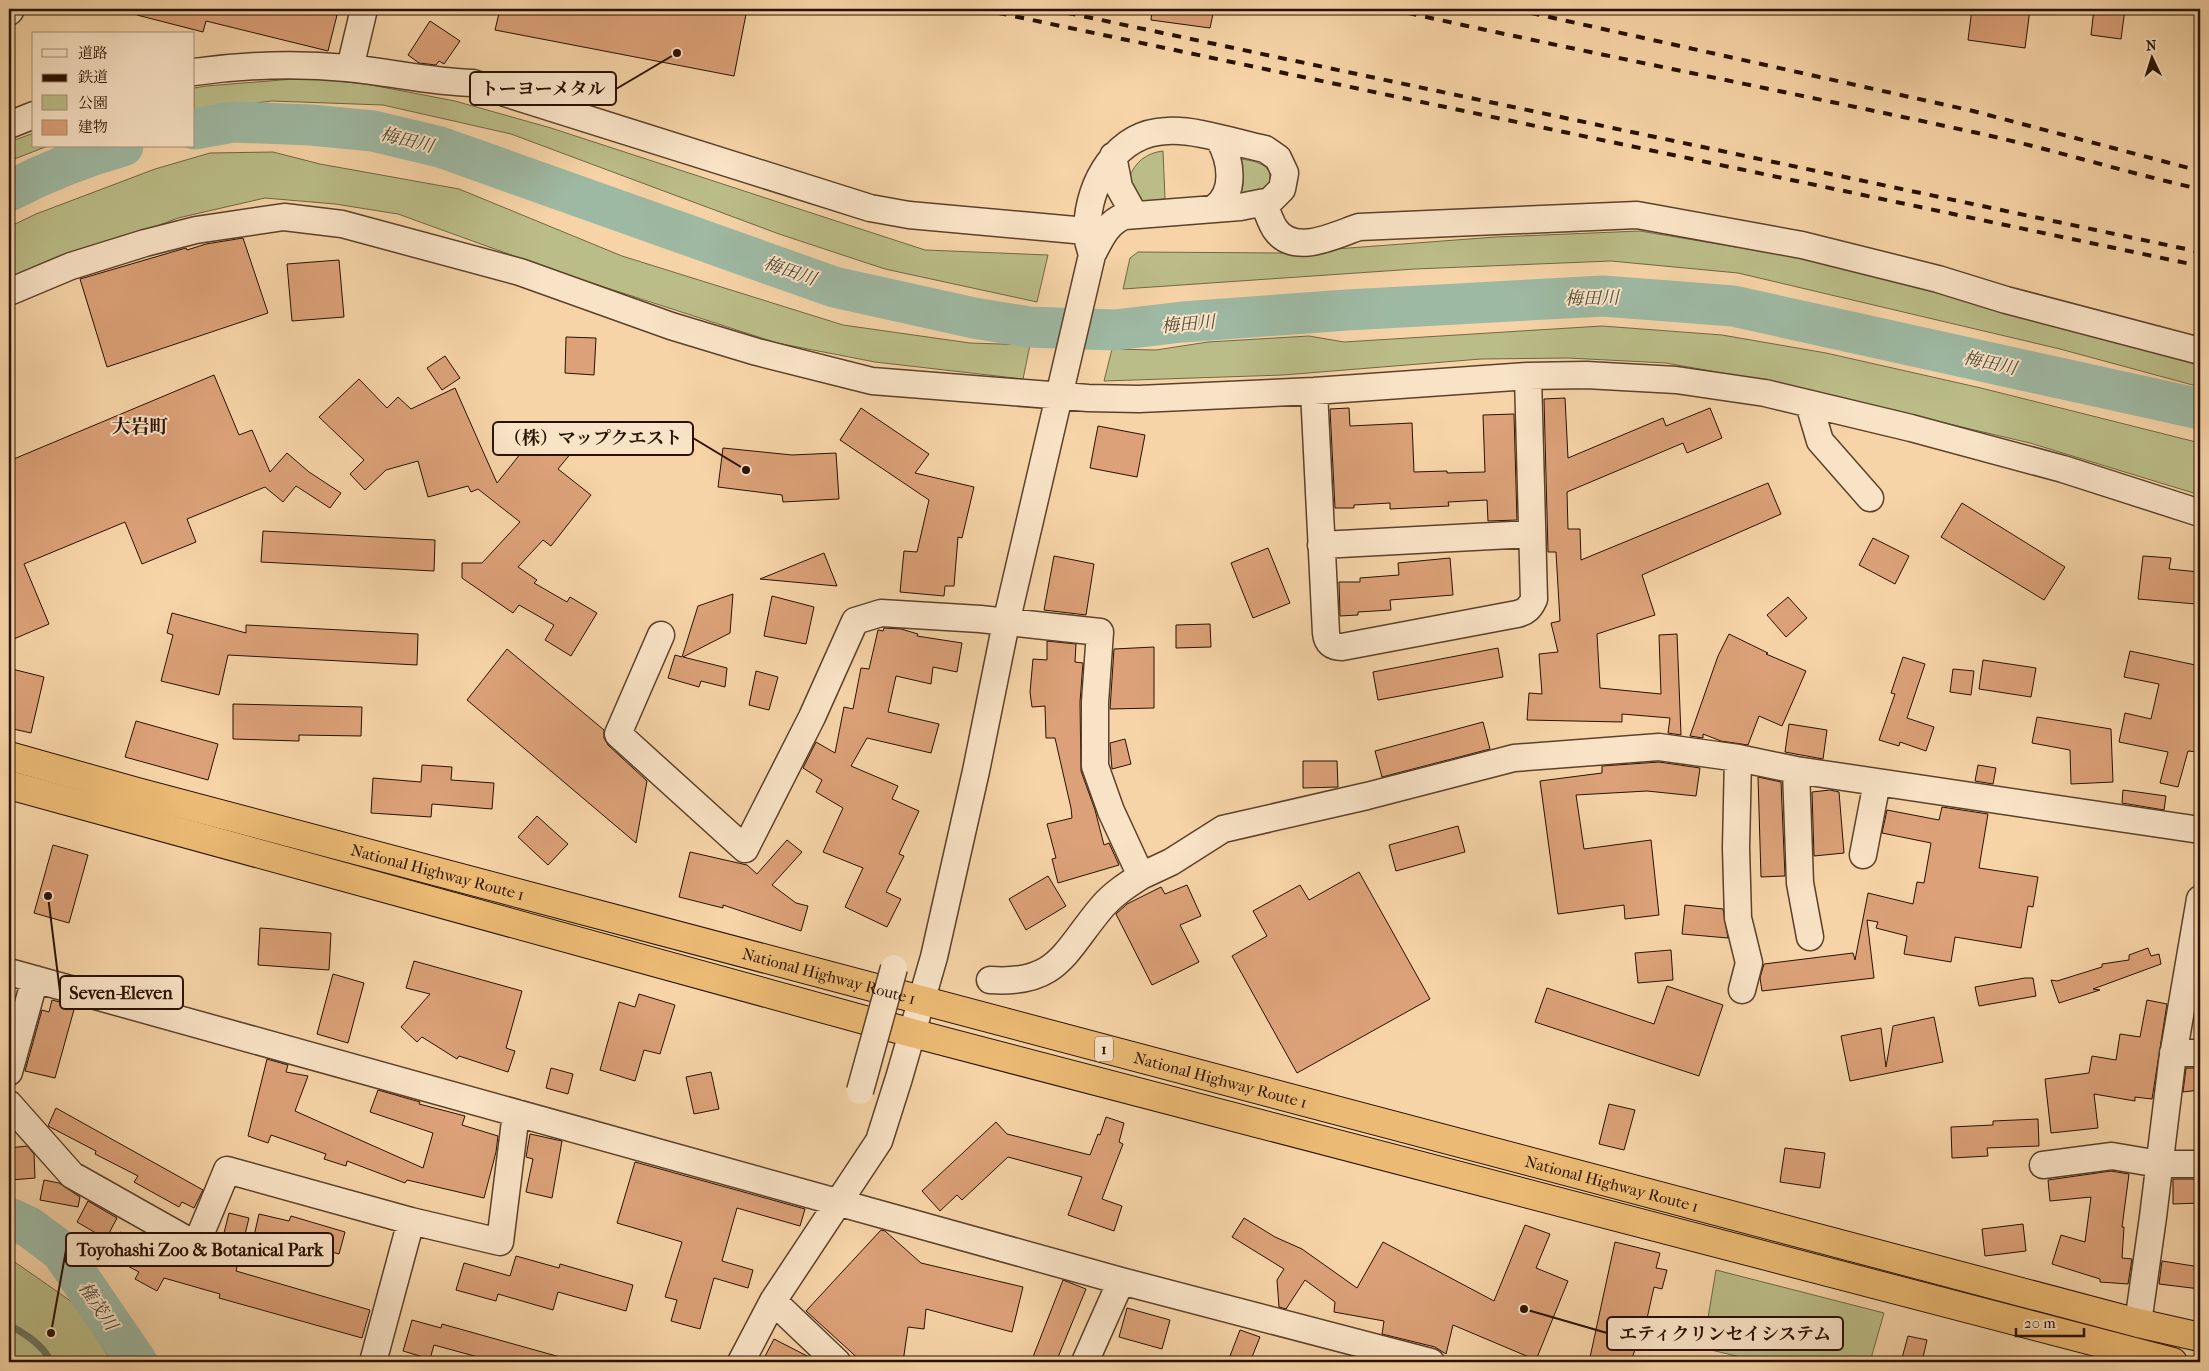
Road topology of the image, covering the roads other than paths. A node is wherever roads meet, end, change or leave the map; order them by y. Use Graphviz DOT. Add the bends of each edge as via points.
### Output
graph roads {
  1 [pos="364,9"];
  2 [pos="350,68"];
  3 [pos="195,72"];
  4 [pos="32,116"];
  5 [pos="9,125"];
  6 [pos="1220,139"];
  7 [pos="1113,156"];
  8 [pos="1264,203"];
  9 [pos="1213,209"];
  10 [pos="1134,214"];
  11 [pos="1089,243"];
  12 [pos="9,292"];
  13 [pos="2200,351"];
  14 [pos="1528,376"];
  15 [pos="1061,389"];
  16 [pos="1314,391"];
  17 [pos="1809,404"];
  18 [pos="1870,498"];
  19 [pos="2200,513"];
  20 [pos="1532,534"];
  21 [pos="1321,545"];
  22 [pos="1006,622"];
  23 [pos="661,635"];
  24 [pos="9,756"];
  25 [pos="1738,758"];
  26 [pos="1796,770"];
  27 [pos="1877,782"];
  28 [pos="9,785"];
  29 [pos="2200,830"];
  30 [pos="1863,855"];
  31 [pos="1141,876"];
  32 [pos="2200,898"];
  33 [pos="1810,937"];
  34 [pos="894,968"];
  35 [pos="9,972"];
  36 [pos="35,979"];
  37 [pos="990,980"];
  38 [pos="1742,990"];
  39 [pos="921,1000"];
  40 [pos="912,1033"];
  41 [pos="2173,1053"];
  42 [pos="2200,1053"];
  43 [pos="9,1072"];
  44 [pos="860,1091"];
  45 [pos="9,1104"];
  46 [pos="516,1113"];
  47 [pos="2159,1164"];
  48 [pos="2200,1164"];
  49 [pos="2043,1165"];
  50 [pos="838,1203"];
  51 [pos="411,1220"];
  52 [pos="1121,1282"];
  53 [pos="773,1301"];
  54 [pos="2138,1323"];
  55 [pos="2200,1337"];
  56 [pos="2143,1359"];
  57 [pos="374,1362"];
  58 [pos="741,1362"];
  59 [pos="837,1362"];
  60 [pos="1085,1362"];
  61 [pos="1431,1362"];
  62 [pos="2173,1362"];
  1 -- 2 [label="street"];
  2 -- 3 [label="street" via="234,66"];
  2 -- 11 [label="street" via="441,82 473,83 877,210"];
  4 -- 5 [label="street"];
  6 -- 7 [label="street" via="1188,132 1151,133"];
  6 -- 8 [label="street" via="1264,149 1280,161 1285,173 1283,186 1276,197"];
  6 -- 9 [label="street" via="1228,155 1230,177 1226,193"];
  7 -- 10 [label="street" via="1119,187"];
  7 -- 11 [label="street" via="1099,176"];
  8 -- 9 [label="street"];
  8 -- 13 [label="street" via="1279,234 1290,241 1304,242 1321,240 1359,227 1637,215 1802,245"];
  9 -- 10 [label="street"];
  10 -- 11 [label="street" via="1110,224"];
  11 -- 15 [label="street"];
  12 -- 15 [label="street" via="71,266 145,243 196,230 284,217 342,224 520,272 671,326 757,352 872,380"];
  14 -- 16 [label="street"];
  14 -- 17 [label="street" via="1586,374 1676,380 1765,393"];
  14 -- 20 [label="street"];
  15 -- 16 [label="street" via="1139,398"];
  15 -- 22 [label="street"];
  16 -- 21 [label="street"];
  17 -- 18 [label="street" via="1820,441"];
  17 -- 19 [label="street" via="2013,455"];
  20 -- 21 [label="street"];
  20 -- 21 [label="street" via="1534,599 1528,610 1342,647 1332,646 1327,638"];
  22 -- 23 [label="street" via="881,613 855,621 812,717 745,849 618,734"];
  22 -- 31 [label="street" via="1100,632 1095,702 1096,766 1111,811"];
  22 -- 39 [label="street" via="976,772 934,957"];
  24 -- 39 [label="highway, National Highway Route 1 / 1"];
  25 -- 26 [label="street"];
  25 -- 31 [label="street" via="1659,747 1514,758 1223,829 1171,862"];
  25 -- 38 [label="street" via="1738,918 1749,964"];
  26 -- 27 [label="street"];
  26 -- 33 [label="street" via="1800,883"];
  27 -- 29 [label="street"];
  27 -- 30 [label="street"];
  28 -- 40 [label="highway, National Highway Route 1 / 1"];
  31 -- 37 [label="street" via="1102,907 1054,967 1026,979"];
  32 -- 41 [label="street"];
  34 -- 44 [label="street, bridge"];
  35 -- 36 [label="street"];
  36 -- 43 [label="street"];
  36 -- 46 [label="street"];
  39 -- 40 [label="street"];
  39 -- 54 [label="highway, National Highway Route 1 / 1"];
  40 -- 50 [label="street" via="879,1140"];
  40 -- 56 [label="highway, National Highway Route 1 / 1"];
  41 -- 42 [label="street"];
  41 -- 47 [label="street"];
  45 -- 51 [label="street" via="72,1175 196,1245 227,1170"];
  46 -- 50 [label="street"];
  46 -- 51 [label="street" via="500,1242"];
  47 -- 48 [label="street"];
  47 -- 49 [label="street" via="2112,1156"];
  47 -- 54 [label="street"];
  50 -- 52 [label="street"];
  50 -- 53 [label="street"];
  51 -- 57 [label="street"];
  52 -- 60 [label="street"];
  52 -- 61 [label="street"];
  53 -- 58 [label="street"];
  53 -- 59 [label="street"];
  54 -- 55 [label="highway, National Highway Route 1 / 1"];
  56 -- 62 [label="highway, National Highway Route 1 / 1"];
}
